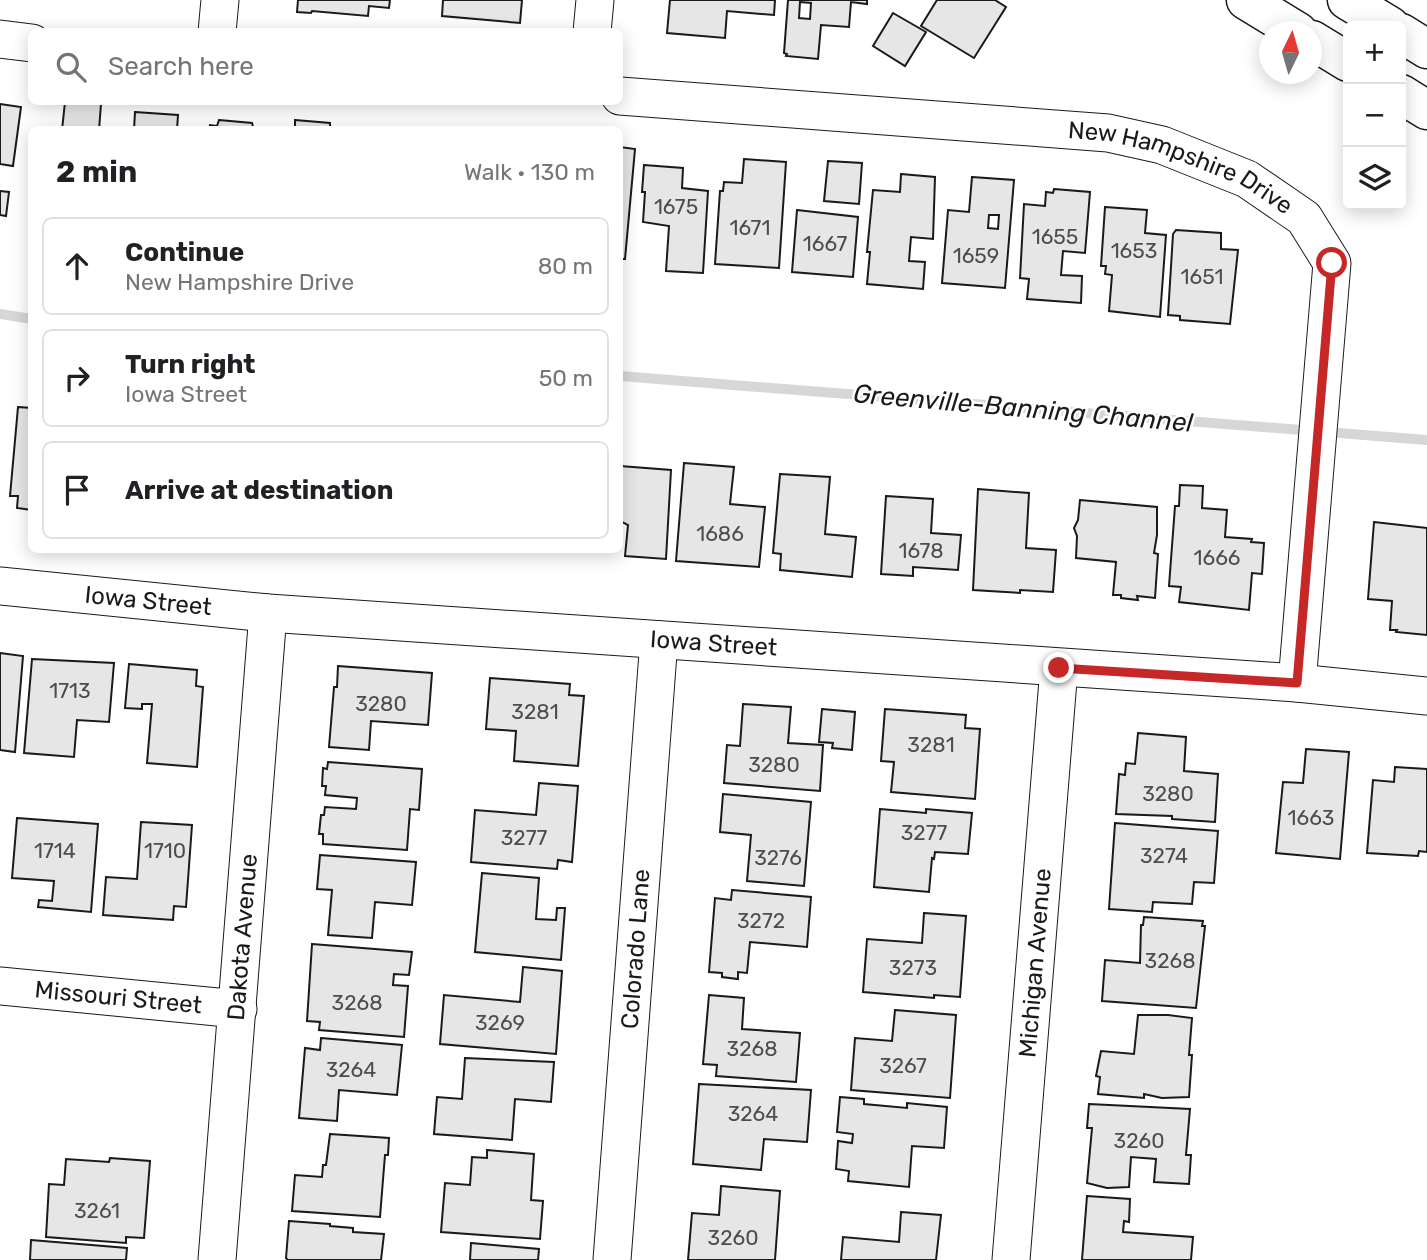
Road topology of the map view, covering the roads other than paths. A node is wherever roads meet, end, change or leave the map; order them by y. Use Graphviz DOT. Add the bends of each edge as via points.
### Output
graph roads {
  1 [pos="220,0"];
  2 [pos="595,0"];
  3 [pos="1246,0"];
  4 [pos="1347,0"];
  5 [pos="1280,21"];
  6 [pos="1382,21"];
  7 [pos="217,28"];
  8 [pos="592,28"];
  9 [pos="1406,36"];
  10 [pos="0,39"];
  11 [pos="28,42"];
  12 [pos="1322,47"];
  13 [pos="1427,49"];
  14 [pos="1343,59"];
  15 [pos="623,96"];
  16 [pos="1406,97"];
  17 [pos="1427,110"];
  18 [pos="0,586"];
  19 [pos="268,613"];
  20 [pos="659,640"];
  21 [pos="1059,668"];
  22 [pos="1297,683"];
  23 [pos="1427,696"];
  24 [pos="0,986"];
  25 [pos="238,1009"];
  26 [pos="217,1260"];
  27 [pos="612,1260"];
  28 [pos="1011,1260"];
  1 -- 7 [label="street"];
  2 -- 8 [label="street"];
  3 -- 5 [label="highway"];
  4 -- 6 [label="highway"];
  9 -- 13 [label="highway"];
  10 -- 11 [label="street"];
  12 -- 14 [label="highway"];
  15 -- 22 [label="street, New Hampshire Drive" via="1108,132 1162,145 1247,179 1304,218 1332,263"];
  16 -- 17 [label="highway"];
  18 -- 19 [label="street, Iowa Street"];
  19 -- 20 [label="street, Iowa Street"];
  19 -- 25 [label="street, Dakota Avenue"];
  20 -- 21 [label="street, Iowa Street"];
  20 -- 27 [label="street, Colorado Lane"];
  21 -- 22 [label="street, Iowa Street"];
  21 -- 28 [label="street, Michigan Avenue"];
  22 -- 23 [label="street, Iowa Street"];
  24 -- 25 [label="street, Missouri Street"];
  25 -- 26 [label="street, Dakota Avenue"];
}
